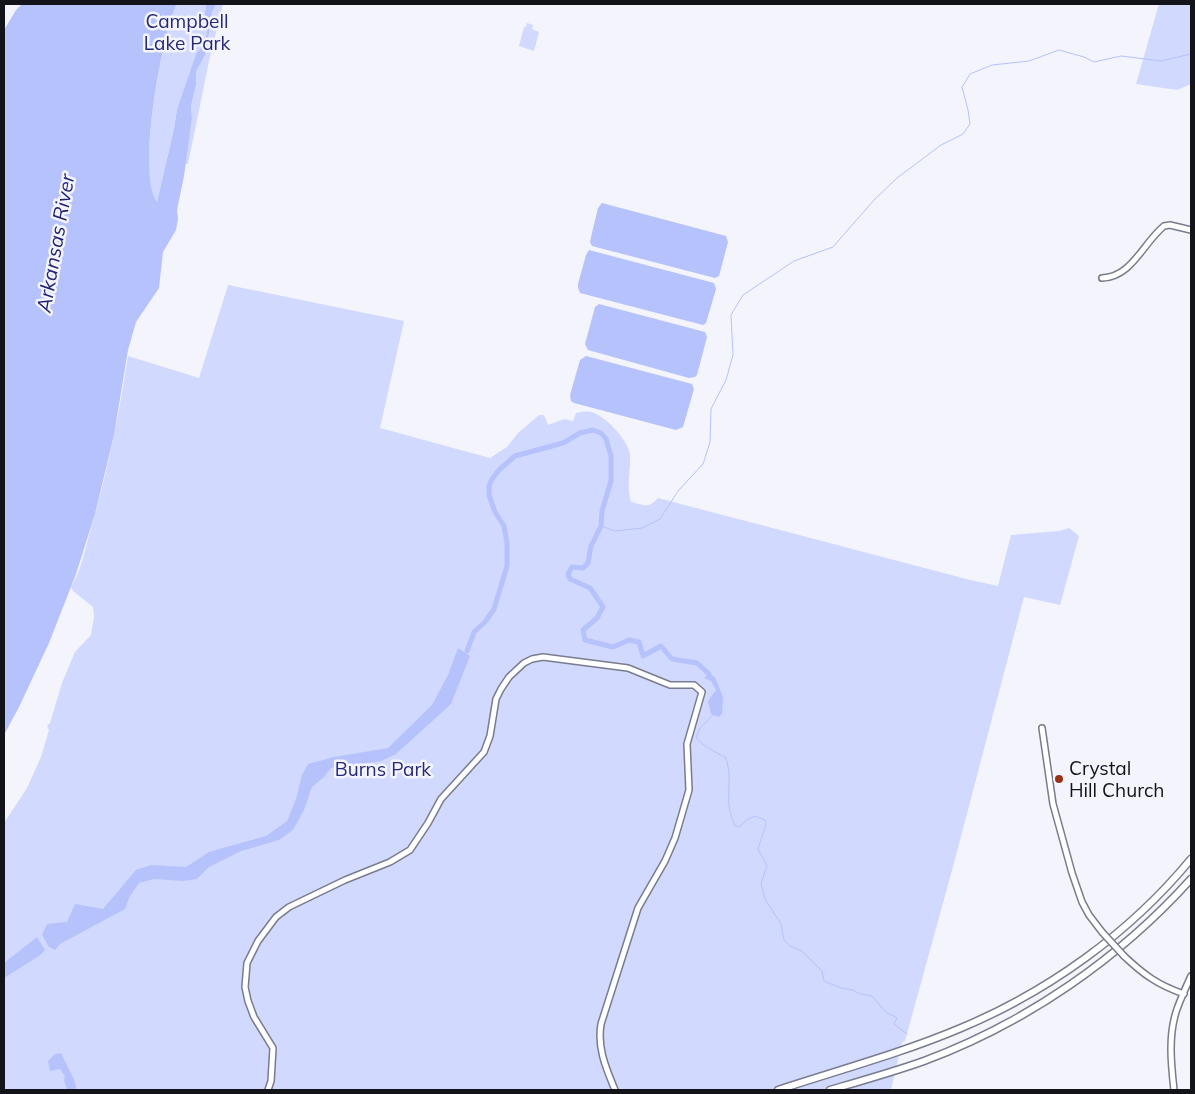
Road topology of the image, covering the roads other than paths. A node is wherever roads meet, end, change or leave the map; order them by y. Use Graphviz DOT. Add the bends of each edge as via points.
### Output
graph roads {
  1 [pos="1191,230"];
  2 [pos="1102,278"];
  3 [pos="1042,728"];
  4 [pos="1191,860"];
  5 [pos="1191,879"];
  6 [pos="1191,976"];
  7 [pos="1184,994"];
  8 [pos="268,1090"];
  9 [pos="614,1090"];
  10 [pos="778,1090"];
  11 [pos="830,1090"];
  12 [pos="1174,1090"];
  1 -- 2 [label="street" via="1164,226 1123,271"];
  3 -- 7 [label="street, bridge" via="1053,804 1082,902 1102,932 1124,956 1150,978"];
  4 -- 10 [label="highway" via="1122,929 1060,976 1022,998 918,1044"];
  5 -- 11 [label="highway" via="1118,948 1031,1010 945,1052"];
  6 -- 7 [label="street"];
  7 -- 12 [label="street" via="1172,1032"];
  8 -- 9 [label="street" via="273,1048 254,1017 245,986 247,963 258,941 275,918 290,906 410,850 441,799 484,752 496,699 509,677 523,663 543,657 628,668 670,684 694,685 702,692 687,744 689,790 675,838 638,908 601,1024 601,1052"];
}
